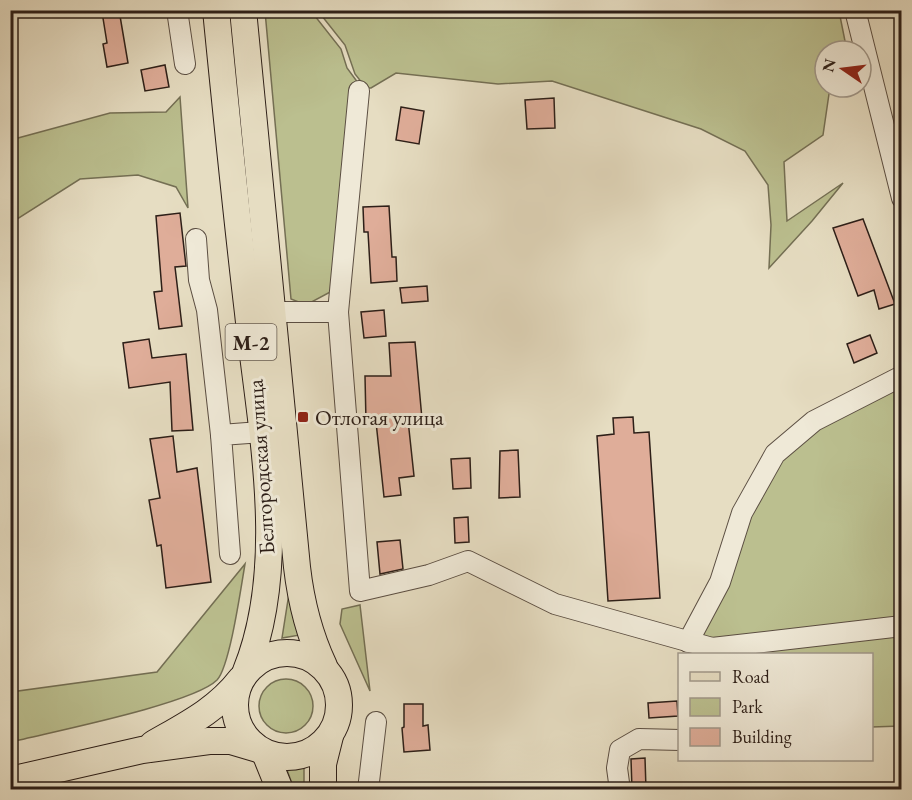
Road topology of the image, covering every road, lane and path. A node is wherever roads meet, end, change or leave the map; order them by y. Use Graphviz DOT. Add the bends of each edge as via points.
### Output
graph roads {
  1 [pos="177,10"];
  2 [pos="216,10"];
  3 [pos="243,10"];
  4 [pos="855,10"];
  5 [pos="184,64"];
  6 [pos="359,91"];
  7 [pos="902,198"];
  8 [pos="196,239"];
  9 [pos="272,312"];
  10 [pos="338,312"];
  11 [pos="902,376"];
  12 [pos="261,432"];
  13 [pos="221,435"];
  14 [pos="230,554"];
  15 [pos="902,626"];
  16 [pos="688,642"];
  17 [pos="713,651"];
  18 [pos="324,666"];
  19 [pos="243,676"];
  20 [pos="376,722"];
  21 [pos="330,736"];
  22 [pos="678,740"];
  23 [pos="142,750"];
  24 [pos="261,751"];
  25 [pos="10,780"];
  26 [pos="280,789"];
  27 [pos="322,789"];
  28 [pos="368,789"];
  29 [pos="620,789"];
  1 -- 5 [label="lane"];
  2 -- 12 [label="main road, Белгородская улица / М-2"];
  3 -- 9 [label="main road, Белгородская улица / М-2"];
  4 -- 7 [label="lane"];
  6 -- 10 [label="lane"];
  8 -- 13 [label="lane" via="198,280 207,310"];
  9 -- 10 [label="lane"];
  9 -- 18 [label="main road, Белгородская улица / М-2" via="301,603"];
  10 -- 16 [label="lane" via="360,591 429,575 468,561 555,604"];
  11 -- 16 [label="lane" via="814,421 775,454 742,513 720,582"];
  12 -- 13 [label="lane"];
  12 -- 19 [label="main road, Белгородская улица / М-2" via="269,512 267,589 258,640"];
  13 -- 14 [label="lane"];
  15 -- 17 [label="lane"];
  16 -- 17 [label="lane"];
  18 -- 19 [label="main road" via="295,653 281,653 258,661"];
  18 -- 21 [label="main road, М-2" via="339,699 338,717"];
  19 -- 23 [label="main road" via="230,693 204,714"];
  19 -- 24 [label="main road, М-2" via="236,692 236,714 240,727"];
  20 -- 28 [label="lane"];
  21 -- 24 [label="main road" via="305,754 290,757"];
  21 -- 27 [label="main road, М-2"];
  22 -- 29 [label="lane" via="639,739 620,750"];
  23 -- 24 [label="main road" via="220,741 238,742"];
  23 -- 25 [label="main road"];
  24 -- 26 [label="main road, М-2"];
}
